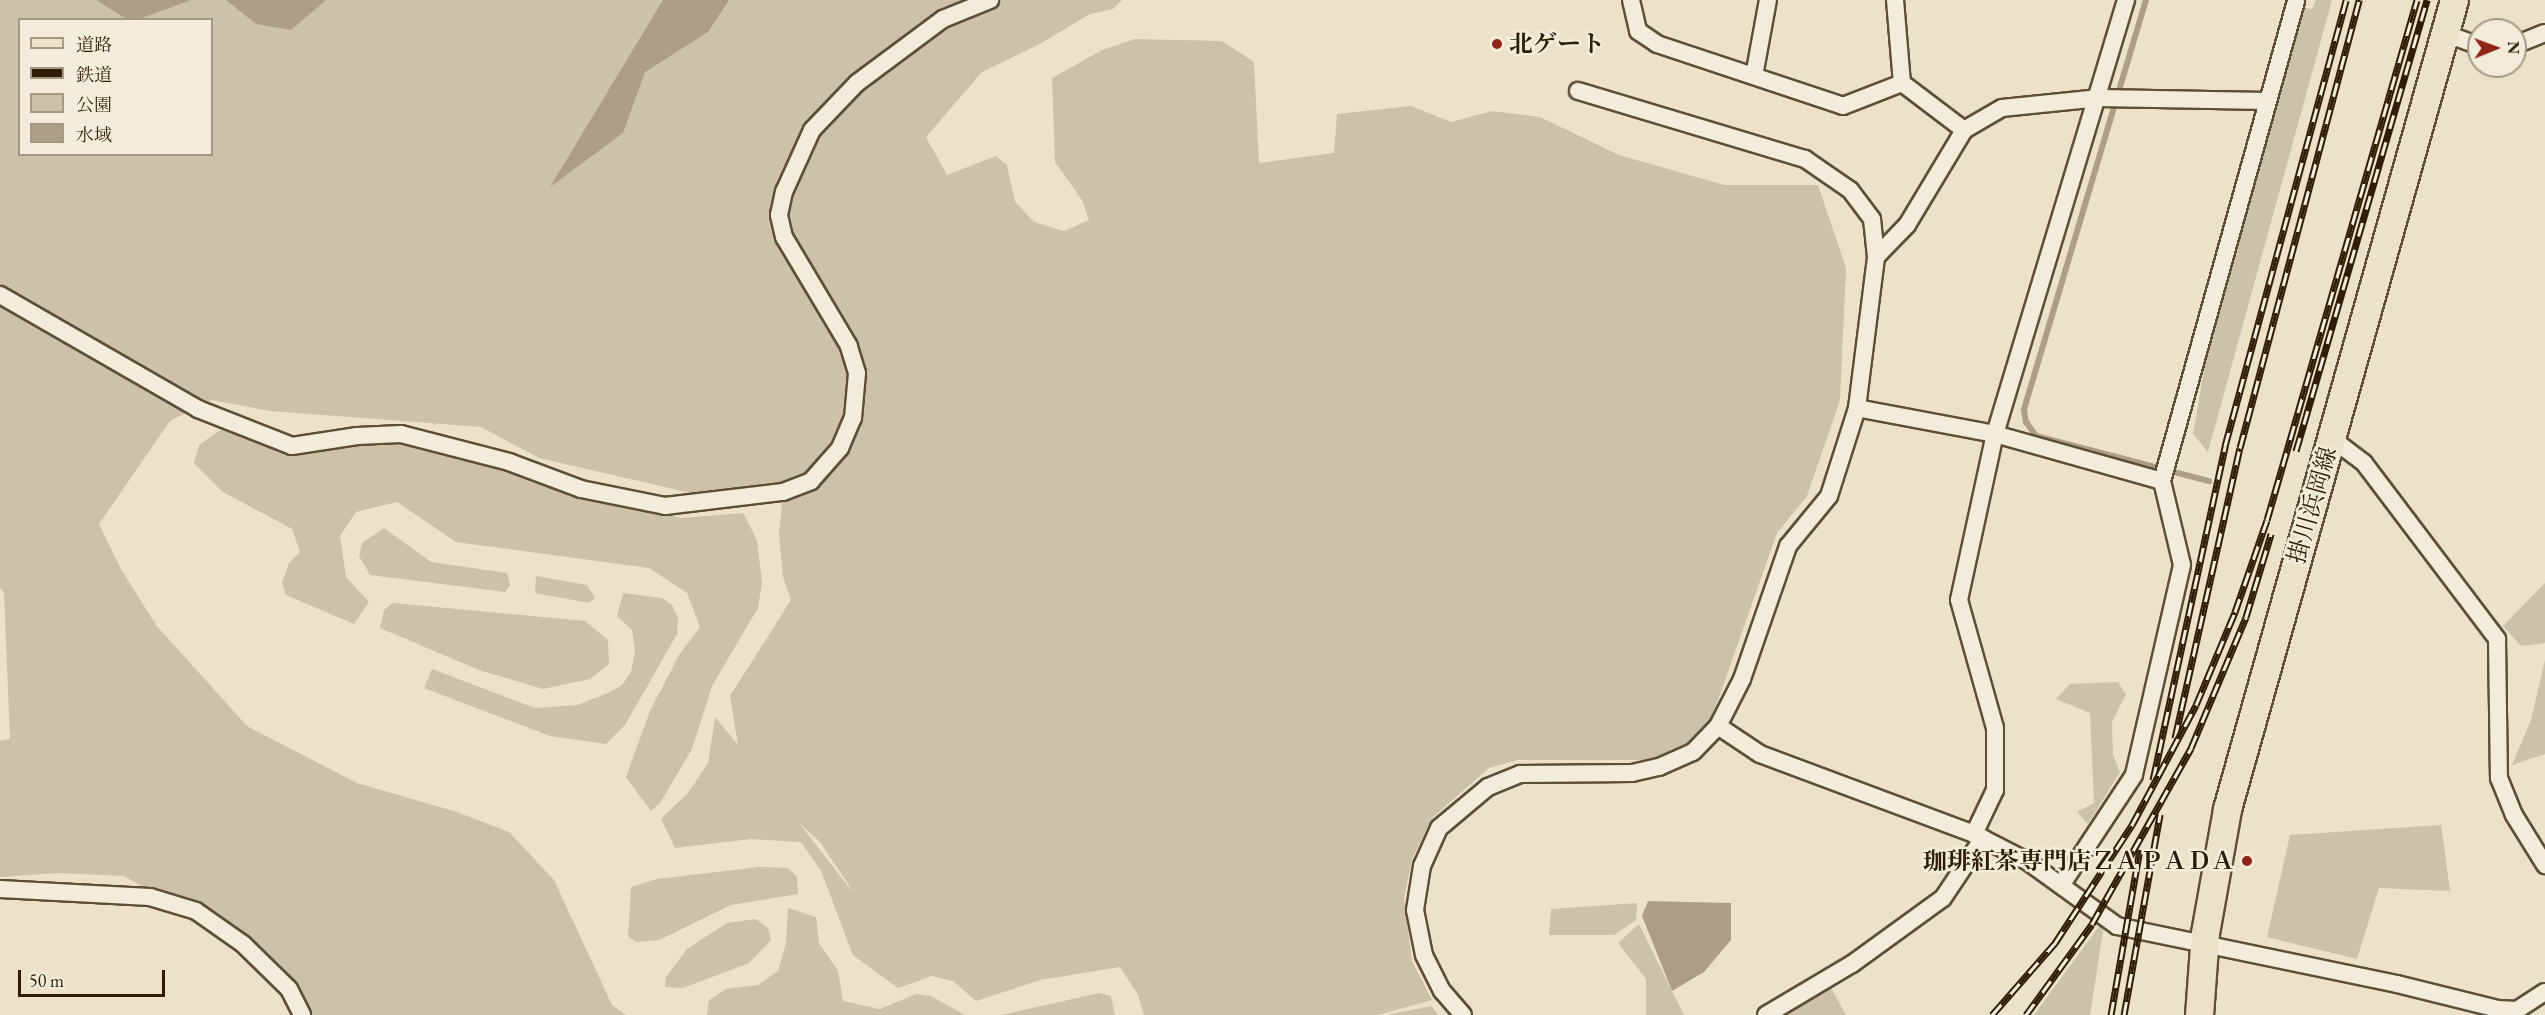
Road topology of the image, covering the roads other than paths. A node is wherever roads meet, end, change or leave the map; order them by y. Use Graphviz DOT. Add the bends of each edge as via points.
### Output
graph roads {
  1 [pos="990,0"];
  2 [pos="1631,0"];
  3 [pos="1768,0"];
  4 [pos="1895,0"];
  5 [pos="2127,0"];
  6 [pos="2296,0"];
  7 [pos="2454,0"];
  8 [pos="2444,33"];
  9 [pos="2545,33"];
  10 [pos="2527,40"];
  11 [pos="2467,42"];
  12 [pos="1754,76"];
  13 [pos="1902,83"];
  14 [pos="1578,91"];
  15 [pos="2099,98"];
  16 [pos="2267,101"];
  17 [pos="1964,130"];
  18 [pos="1876,257"];
  19 [pos="0,296"];
  20 [pos="1857,408"];
  21 [pos="1995,434"];
  22 [pos="2331,438"];
  23 [pos="2162,481"];
  24 [pos="1718,726"];
  25 [pos="1978,836"];
  26 [pos="2545,865"];
  27 [pos="2062,884"];
  28 [pos="0,889"];
  29 [pos="2204,942"];
  30 [pos="2545,992"];
  31 [pos="2498,1012"];
  32 [pos="302,1015"];
  33 [pos="1462,1015"];
  34 [pos="1766,1015"];
  35 [pos="2199,1015"];
  1 -- 19 [label="street" via="943,19 857,83 812,130 784,192 779,215 784,237 849,346 857,373 852,418 840,448 811,481 783,492 665,506 581,489 509,462 401,434 357,436 292,447 198,409"];
  2 -- 12 [label="street" via="1638,31 1657,44"];
  3 -- 12 [label="street"];
  4 -- 13 [label="street"];
  5 -- 15 [label="street"];
  6 -- 16 [label="street"];
  7 -- 8 [label="main road, 掛川浜岡線"];
  8 -- 11 [label="street"];
  8 -- 22 [label="main road, 掛川浜岡線"];
  9 -- 10 [label="street"];
  12 -- 13 [label="street" via="1843,106"];
  13 -- 17 [label="street"];
  14 -- 18 [label="street" via="1805,159 1850,190 1872,219"];
  15 -- 16 [label="street"];
  15 -- 17 [label="street" via="2002,108"];
  15 -- 21 [label="street"];
  16 -- 23 [label="street"];
  17 -- 18 [label="street" via="1907,225"];
  18 -- 20 [label="street"];
  20 -- 21 [label="street"];
  20 -- 24 [label="street" via="1829,496 1788,546 1743,680"];
  21 -- 23 [label="street"];
  21 -- 25 [label="street" via="1959,600 1995,728 1995,790"];
  22 -- 26 [label="street" via="2364,464 2497,639 2499,778 2514,815"];
  22 -- 29 [label="main road, 掛川浜岡線" via="2227,809"];
  23 -- 27 [label="street" via="2182,565 2134,775"];
  24 -- 25 [label="street" via="1760,754"];
  24 -- 33 [label="street" via="1693,752 1659,767 1632,773 1520,774 1488,787 1439,828 1422,866 1415,910 1424,955 1442,991"];
  25 -- 27 [label="street"];
  25 -- 34 [label="street" via="1943,898 1852,964"];
  27 -- 29 [label="street" via="2117,926"];
  28 -- 32 [label="street" via="150,897 196,911 243,944 289,989"];
  29 -- 31 [label="street"];
  29 -- 35 [label="main road, 掛川浜岡線"];
  30 -- 31 [label="street" via="2517,1010"];
}
